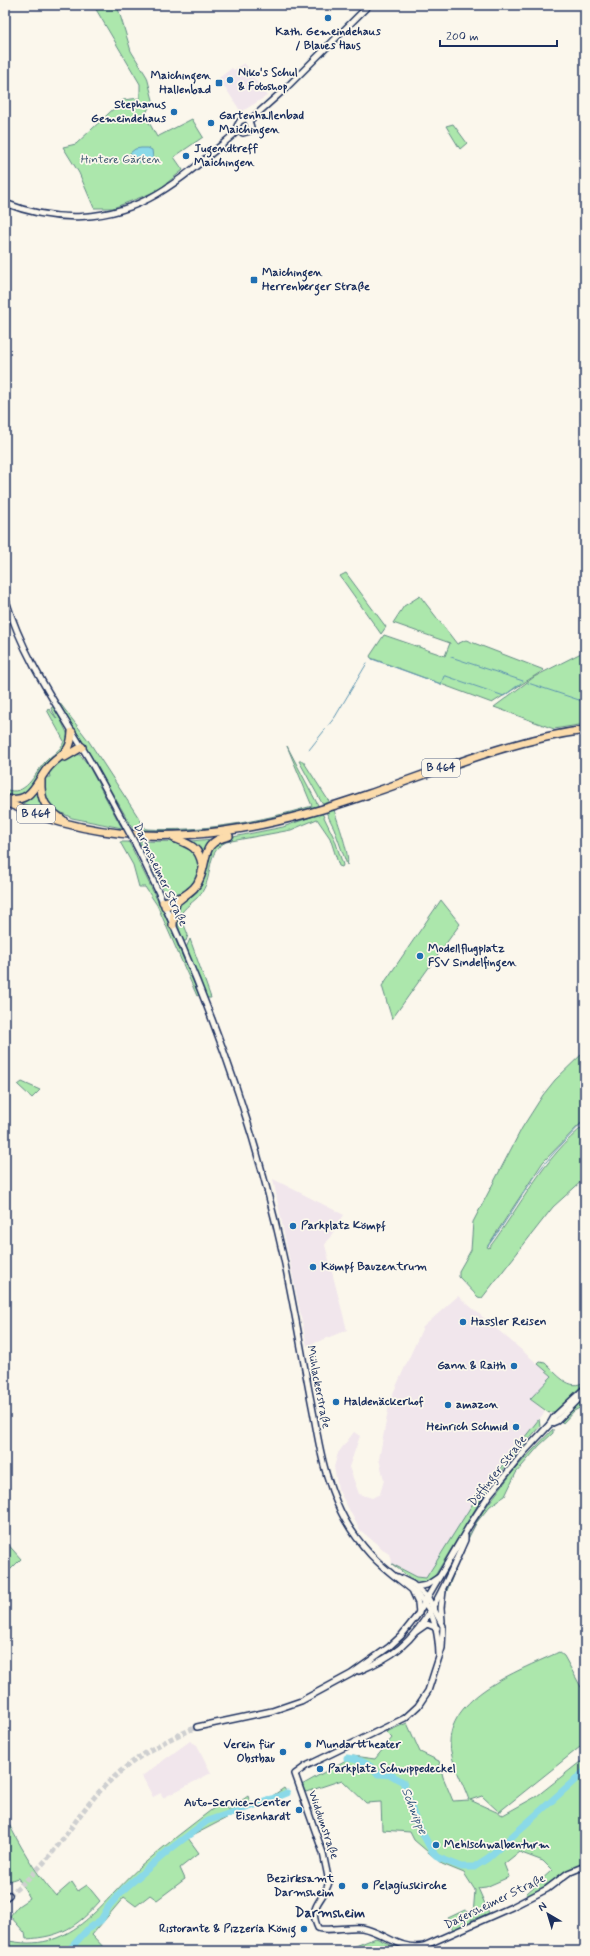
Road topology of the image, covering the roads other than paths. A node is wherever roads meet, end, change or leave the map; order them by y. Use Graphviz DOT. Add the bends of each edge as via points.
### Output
graph roads {
  1 [pos="369,5"];
  2 [pos="249,121"];
  3 [pos="239,130"];
  4 [pos="5,203"];
  5 [pos="5,597"];
  6 [pos="585,730"];
  7 [pos="72,732"];
  8 [pos="81,746"];
  9 [pos="68,750"];
  10 [pos="61,757"];
  11 [pos="41,780"];
  12 [pos="5,801"];
  13 [pos="68,824"];
  14 [pos="242,830"];
  15 [pos="171,836"];
  16 [pos="203,866"];
  17 [pos="183,897"];
  18 [pos="176,903"];
  19 [pos="164,904"];
  20 [pos="173,925"];
  21 [pos="263,1178"];
  22 [pos="585,1388"];
  23 [pos="585,1393"];
  24 [pos="550,1424"];
  25 [pos="465,1533"];
  26 [pos="442,1575"];
  27 [pos="444,1585"];
  28 [pos="414,1588"];
  29 [pos="427,1601"];
  30 [pos="431,1608"];
  31 [pos="419,1613"];
  32 [pos="443,1626"];
  33 [pos="437,1628"];
  34 [pos="414,1633"];
  35 [pos="439,1655"];
  36 [pos="351,1674"];
  37 [pos="197,1727"];
  38 [pos="585,1866"];
  39 [pos="318,1928"];
  40 [pos="415,1949"];
  1 -- 2 [label="street"];
  2 -- 3 [label="street" via="240,121"];
  2 -- 3 [label="street" via="250,131 243,133"];
  3 -- 4 [label="street" via="158,194 125,209 98,215 65,217 29,211"];
  5 -- 7 [label="street, Darmsheimer Straße" via="25,649"];
  6 -- 14 [label="highway, B 464" via="504,748 334,806"];
  7 -- 8 [label="street, Darmsheimer Straße"];
  7 -- 9 [label="highway"];
  8 -- 9 [label="highway"];
  8 -- 10 [label="highway"];
  8 -- 19 [label="street, Darmsheimer Straße, bridge" via="138,849"];
  9 -- 10 [label="highway"];
  10 -- 11 [label="highway" via="49,767"];
  11 -- 12 [label="highway" via="25,797"];
  11 -- 13 [label="highway" via="45,804 52,813"];
  12 -- 13 [label="highway, B 464"];
  13 -- 15 [label="highway, B 464" via="119,834"];
  14 -- 15 [label="highway, B 464"];
  14 -- 16 [label="highway" via="212,843 206,852"];
  15 -- 16 [label="highway" via="193,846"];
  16 -- 17 [label="highway" via="197,884"];
  17 -- 18 [label="highway"];
  17 -- 19 [label="highway"];
  18 -- 19 [label="highway"];
  18 -- 20 [label="highway"];
  19 -- 20 [label="street, Darmsheimer Straße"];
  20 -- 21 [label="street, Darmsheimer Straße" via="218,1037"];
  21 -- 28 [label="street, Mühlackerstraße" via="282,1255 323,1465 336,1504 342,1518 373,1557 400,1581"];
  22 -- 24 [label="street, Döffinger Straße" via="554,1416"];
  23 -- 24 [label="street, Döffinger Straße" via="557,1421"];
  24 -- 25 [label="street, Döffinger Straße" via="500,1480"];
  25 -- 26 [label="street, Döffinger Straße"];
  25 -- 27 [label="street, Döffinger Straße" via="465,1540"];
  26 -- 28 [label="street" via="427,1586"];
  26 -- 29 [label="street, Döffinger Straße"];
  27 -- 30 [label="street, Döffinger Straße"];
  27 -- 32 [label="street" via="441,1608"];
  28 -- 29 [label="street, Mühlackerstraße"];
  28 -- 31 [label="street"];
  29 -- 30 [label="street, Mühlackerstraße"];
  29 -- 31 [label="street, Döffinger Straße"];
  30 -- 32 [label="street"];
  30 -- 33 [label="street"];
  30 -- 34 [label="street, Döffinger Straße"];
  31 -- 36 [label="street, Döffinger Straße" via="396,1641"];
  32 -- 35 [label="street" via="443,1641"];
  33 -- 34 [label="street" via="427,1624"];
  33 -- 35 [label="street"];
  34 -- 36 [label="street, Döffinger Straße" via="391,1654"];
  35 -- 39 [label="street, Widdumstraße" via="428,1691 410,1714 306,1766 295,1774 321,1847 329,1882 315,1909"];
  36 -- 37 [label="street" via="292,1704 268,1712"];
  38 -- 40 [label="street, Dagersheimer Straße" via="568,1873 547,1889 512,1907"];
  39 -- 40 [label="street, Dagersheimer Straße" via="364,1928"];
}
